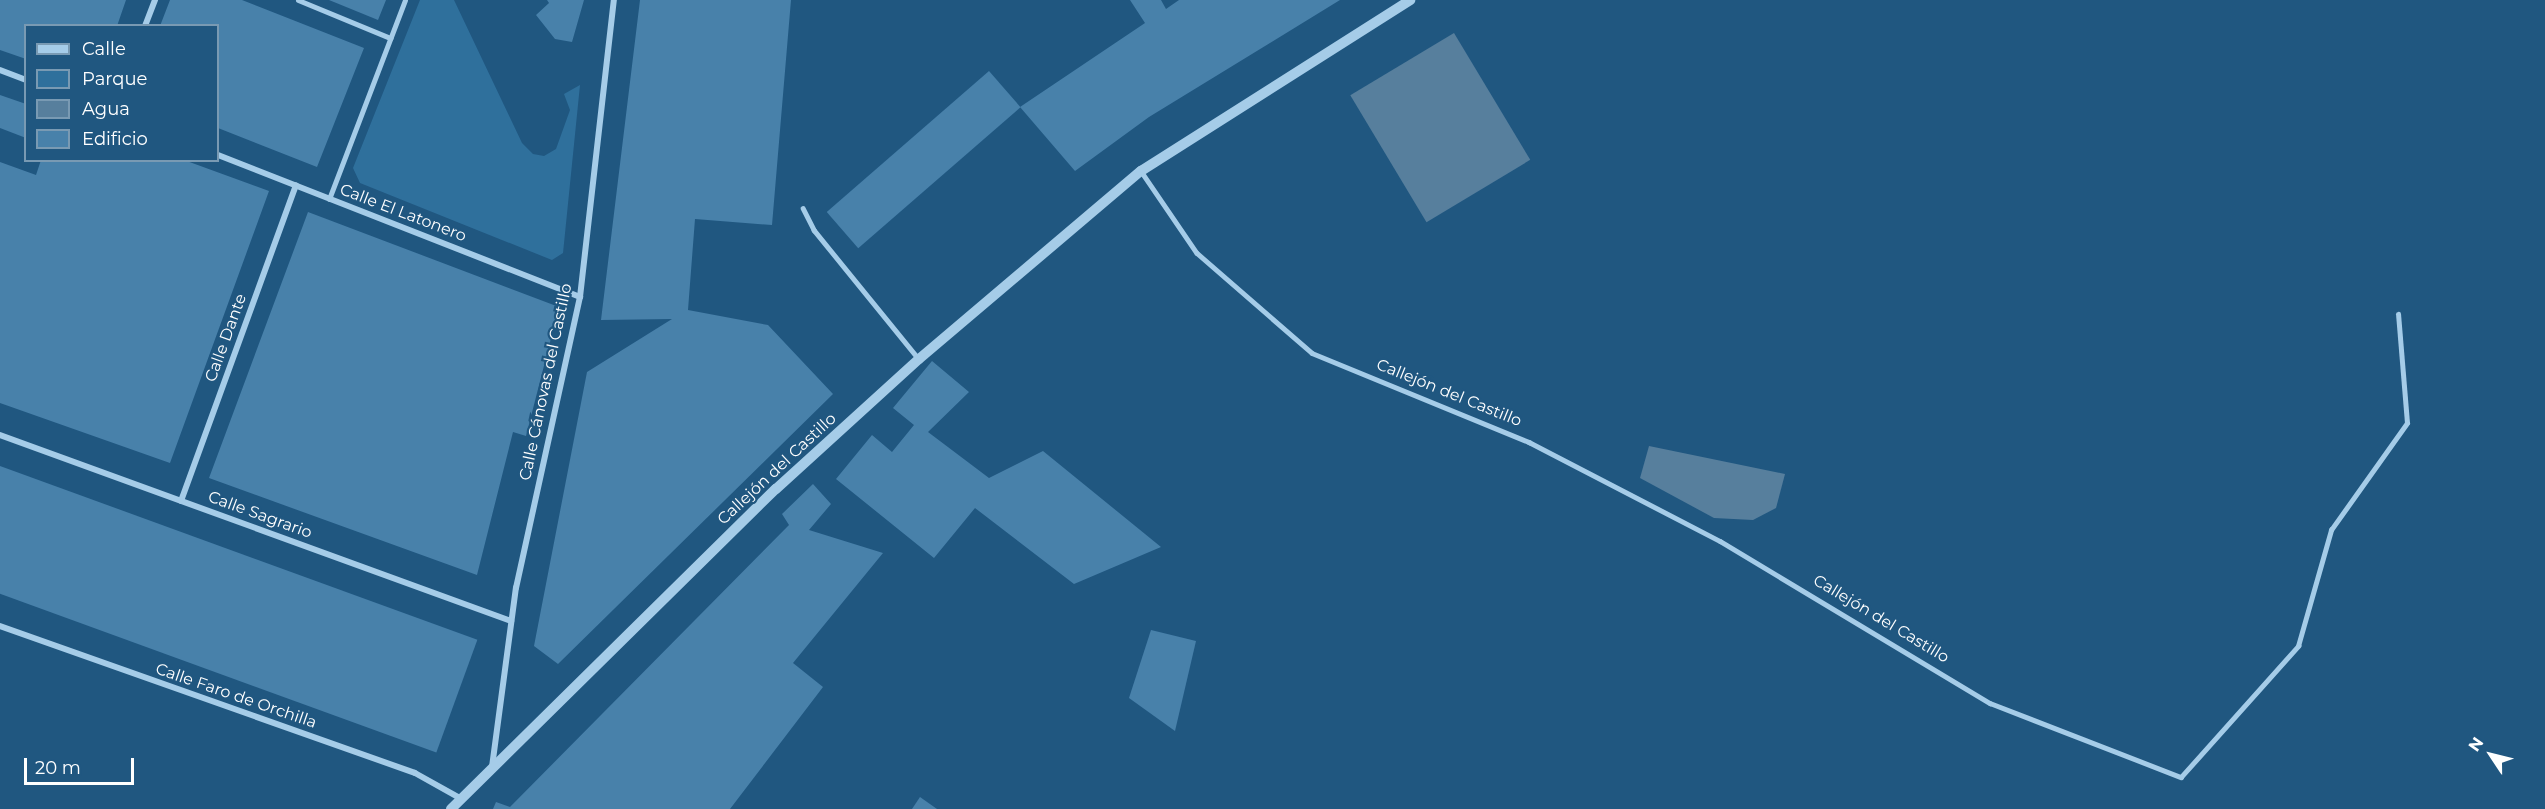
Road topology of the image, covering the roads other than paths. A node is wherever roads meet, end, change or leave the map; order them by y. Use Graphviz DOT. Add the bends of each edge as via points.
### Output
graph roads {
  1 [pos="155,0"];
  2 [pos="297,0"];
  3 [pos="405,0"];
  4 [pos="614,0"];
  5 [pos="1410,0"];
  6 [pos="146,24"];
  7 [pos="390,38"];
  8 [pos="0,70"];
  9 [pos="24,79"];
  10 [pos="219,155"];
  11 [pos="1141,171"];
  12 [pos="296,186"];
  13 [pos="329,199"];
  14 [pos="803,208"];
  15 [pos="580,297"];
  16 [pos="2398,314"];
  17 [pos="919,358"];
  18 [pos="0,435"];
  19 [pos="181,501"];
  20 [pos="511,621"];
  21 [pos="0,626"];
  22 [pos="492,768"];
  23 [pos="460,798"];
  24 [pos="451,809"];
  1 -- 6 [label="street"];
  2 -- 7 [label="street"];
  3 -- 7 [label="street"];
  4 -- 15 [label="street, Calle Cánovas del Castillo"];
  5 -- 11 [label="street, Callejón del Castillo"];
  7 -- 13 [label="street"];
  8 -- 9 [label="street"];
  10 -- 12 [label="street, Calle El Latonero"];
  11 -- 16 [label="lane, Callejón del Castillo" via="1197,253 1312,352 1528,442 1720,541 1990,703 2181,777 2298,646 2331,530 2408,423"];
  11 -- 17 [label="street, Callejón del Castillo"];
  12 -- 13 [label="street, Calle El Latonero"];
  12 -- 19 [label="street, Calle Dante"];
  13 -- 15 [label="street, Calle El Latonero"];
  14 -- 17 [label="lane" via="814,230"];
  15 -- 20 [label="street, Calle Cánovas del Castillo"];
  17 -- 22 [label="street, Callejón del Castillo" via="776,489"];
  18 -- 19 [label="street, Calle Sagrario"];
  19 -- 20 [label="street, Calle Sagrario"];
  20 -- 22 [label="street, Calle Cánovas del Castillo"];
  21 -- 23 [label="street, Calle Faro de Orchilla" via="415,773"];
  22 -- 23 [label="street, Callejón del Castillo"];
  23 -- 24 [label="street, Callejón del Castillo"];
}
